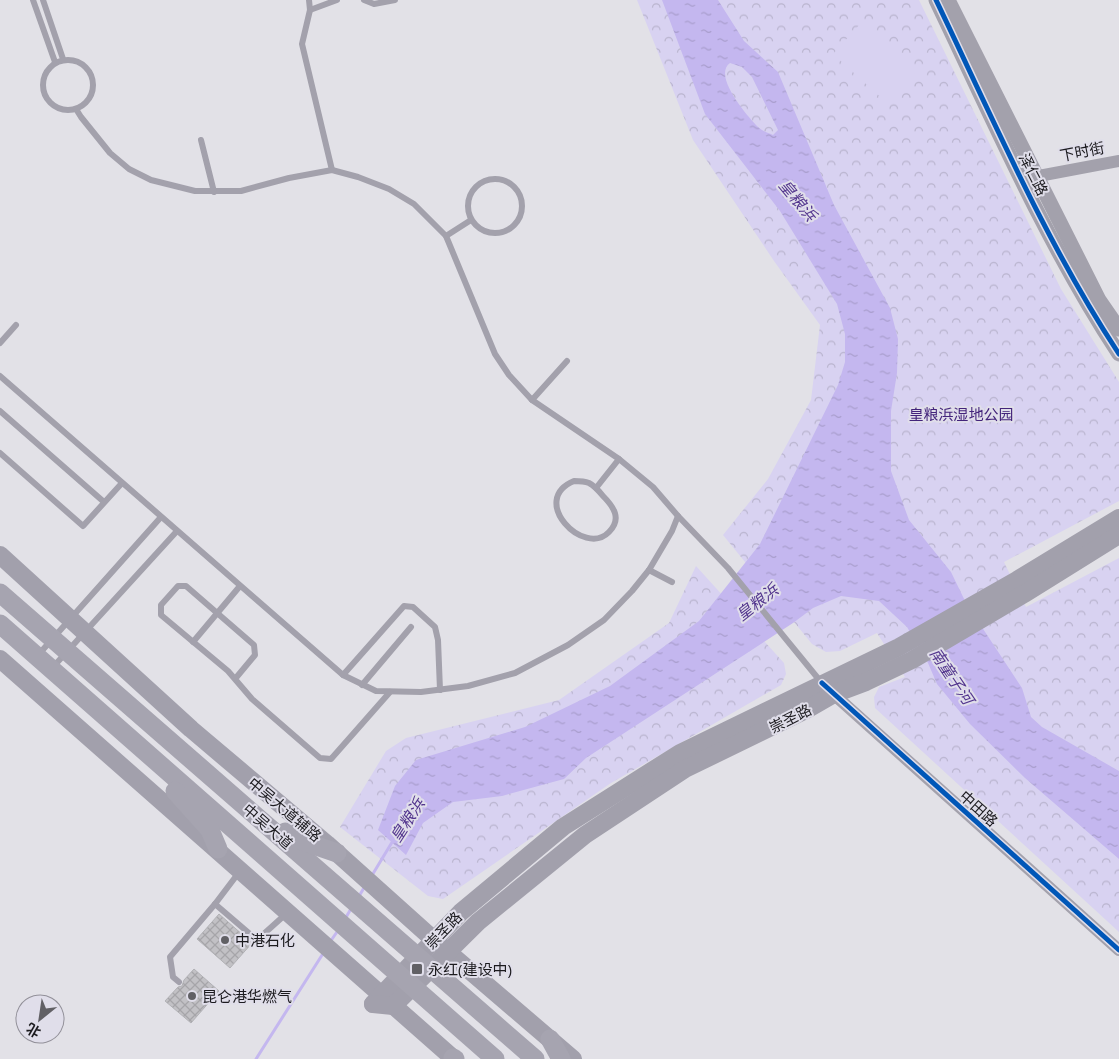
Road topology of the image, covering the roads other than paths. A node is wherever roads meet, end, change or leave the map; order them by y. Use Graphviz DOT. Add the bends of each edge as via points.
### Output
graph roads {
  1 [pos="34,0"];
  2 [pos="43,0"];
  3 [pos="309,0"];
  4 [pos="337,0"];
  5 [pos="364,0"];
  6 [pos="395,0"];
  7 [pos="936,0"];
  8 [pos="948,0"];
  9 [pos="310,10"];
  10 [pos="63,59"];
  11 [pos="55,62"];
  12 [pos="76,109"];
  13 [pos="201,140"];
  14 [pos="1119,161"];
  15 [pos="332,170"];
  16 [pos="1029,178"];
  17 [pos="214,192"];
  18 [pos="471,220"];
  19 [pos="446,236"];
  20 [pos="16,325"];
  21 [pos="1119,329"];
  22 [pos="0,342"];
  23 [pos="1119,354"];
  24 [pos="566,361"];
  25 [pos="0,376"];
  26 [pos="532,400"];
  27 [pos="0,411"];
  28 [pos="0,453"];
  29 [pos="619,459"];
  30 [pos="122,483"];
  31 [pos="596,488"];
  32 [pos="104,502"];
  33 [pos="678,516"];
  34 [pos="161,517"];
  35 [pos="1119,518"];
  36 [pos="177,531"];
  37 [pos="1119,535"];
  38 [pos="0,555"];
  39 [pos="649,570"];
  40 [pos="672,582"];
  41 [pos="240,586"];
  42 [pos="1020,587"];
  43 [pos="0,593"];
  44 [pos="217,614"];
  45 [pos="71,619"];
  46 [pos="0,624"];
  47 [pos="411,627"];
  48 [pos="85,632"];
  49 [pos="52,639"];
  50 [pos="0,640"];
  51 [pos="193,642"];
  52 [pos="67,652"];
  53 [pos="37,656"];
  54 [pos="0,659"];
  55 [pos="52,669"];
  56 [pos="343,675"];
  57 [pos="235,679"];
  58 [pos="362,685"];
  59 [pos="828,689"];
  60 [pos="440,690"];
  61 [pos="390,692"];
  62 [pos="155,761"];
  63 [pos="260,818"];
  64 [pos="218,849"];
  65 [pos="343,859"];
  66 [pos="240,870"];
  67 [pos="215,904"];
  68 [pos="288,912"];
  69 [pos="434,940"];
  70 [pos="1119,950"];
  71 [pos="448,952"];
  72 [pos="425,962"];
  73 [pos="406,981"];
  74 [pos="179,982"];
  75 [pos="387,1000"];
  76 [pos="550,1039"];
  77 [pos="454,1059"];
  78 [pos="495,1059"];
  79 [pos="535,1059"];
  80 [pos="561,1059"];
  81 [pos="573,1059"];
  1 -- 11 [label="lane"];
  2 -- 10 [label="lane"];
  3 -- 9 [label="lane"];
  4 -- 9 [label="lane"];
  5 -- 6 [label="lane" via="374,4"];
  7 -- 16 [label="street, 泽仁路"];
  8 -- 16 [label="street, 泽仁路"];
  9 -- 15 [label="lane" via="302,44"];
  10 -- 11 [label="lane"];
  10 -- 12 [label="lane" via="79,62 91,74 93,90 84,104"];
  11 -- 12 [label="lane" via="44,75 43,91 47,99 60,109"];
  12 -- 17 [label="lane" via="110,153 129,169 151,180 195,191"];
  13 -- 17 [label="lane"];
  14 -- 16 [label="street, 下时街"];
  15 -- 17 [label="lane" via="241,191"];
  15 -- 19 [label="lane" via="389,189 414,204"];
  16 -- 21 [label="street, 泽仁路"];
  16 -- 23 [label="street, 泽仁路" via="1051,237"];
  18 -- 18 [label="lane" via="484,232 494,234 511,228 522,213 520,195 508,182 500,179 482,181 475,186 467,202"];
  18 -- 19 [label="lane"];
  19 -- 26 [label="lane" via="495,354 508,375"];
  20 -- 22 [label="lane"];
  24 -- 26 [label="lane"];
  25 -- 30 [label="lane"];
  26 -- 29 [label="lane"];
  27 -- 32 [label="lane"];
  28 -- 32 [label="lane" via="83,526"];
  29 -- 31 [label="lane"];
  29 -- 33 [label="lane" via="653,487"];
  30 -- 32 [label="lane"];
  30 -- 34 [label="lane"];
  31 -- 31 [label="lane" via="582,481 566,484 560,490 556,504 561,519 580,536 594,540 608,534 615,521 613,506"];
  33 -- 39 [label="lane"];
  33 -- 59 [label="lane" via="728,568"];
  34 -- 36 [label="lane"];
  34 -- 45 [label="lane"];
  35 -- 42 [label="main road"];
  36 -- 41 [label="lane"];
  36 -- 48 [label="lane"];
  37 -- 42 [label="main road"];
  38 -- 45 [label="main road, 中吴大道辅路"];
  39 -- 40 [label="lane"];
  39 -- 60 [label="lane" via="604,620 568,645 515,673"];
  41 -- 44 [label="lane"];
  41 -- 56 [label="lane"];
  42 -- 59 [label="main road, 崇圣路" via="852,670"];
  42 -- 59 [label="main road, 崇圣路" via="912,660 866,682"];
  43 -- 49 [label="main road, 中吴大道"];
  44 -- 51 [label="lane"];
  44 -- 51 [label="lane" via="186,586 178,586 161,605 161,615"];
  44 -- 57 [label="lane" via="254,645 255,655"];
  45 -- 48 [label="main road, 中吴大道辅路"];
  45 -- 49 [label="lane"];
  46 -- 53 [label="main road, 中吴大道"];
  47 -- 58 [label="lane"];
  48 -- 52 [label="lane"];
  48 -- 65 [label="main road, 中吴大道辅路" via="191,729"];
  49 -- 52 [label="main road, 中吴大道"];
  49 -- 53 [label="lane"];
  50 -- 55 [label="main road"];
  51 -- 57 [label="lane"];
  52 -- 55 [label="lane"];
  52 -- 63 [label="main road, 中吴大道"];
  53 -- 55 [label="main road, 中吴大道"];
  54 -- 64 [label="main road"];
  55 -- 62 [label="main road, 中吴大道"];
  56 -- 58 [label="lane"];
  56 -- 60 [label="lane" via="404,606 413,608 434,627 438,640"];
  57 -- 61 [label="lane" via="252,700 320,758 331,759"];
  58 -- 61 [label="lane"];
  59 -- 69 [label="main road, 崇圣路" via="798,697 680,753 562,828 461,912"];
  59 -- 70 [label="street, 中田路"];
  59 -- 71 [label="main road, 崇圣路" via="808,709 685,769 585,836 478,922"];
  60 -- 61 [label="lane"];
  62 -- 64 [label="main road" via="180,797 210,830"];
  62 -- 73 [label="main road, 中吴大道"];
  63 -- 65 [label="main road"];
  63 -- 72 [label="main road, 中吴大道"];
  64 -- 66 [label="main road"];
  65 -- 69 [label="main road, 中吴大道辅路"];
  66 -- 67 [label="lane"];
  66 -- 68 [label="main road"];
  67 -- 68 [label="lane" via="257,940"];
  67 -- 74 [label="lane" via="170,958 173,977"];
  68 -- 75 [label="main road"];
  69 -- 71 [label="main road, 中吴大道辅路"];
  69 -- 72 [label="main road, 崇圣路"];
  71 -- 72 [label="main road, 崇圣路"];
  71 -- 76 [label="main road, 中吴大道辅路"];
  72 -- 73 [label="main road, 崇圣路"];
  72 -- 79 [label="main road, 中吴大道"];
  73 -- 75 [label="main road, 崇圣路"];
  73 -- 78 [label="main road, 中吴大道"];
  75 -- 77 [label="main road"];
  76 -- 80 [label="main road"];
  76 -- 81 [label="main road, 中吴大道辅路"];
}
